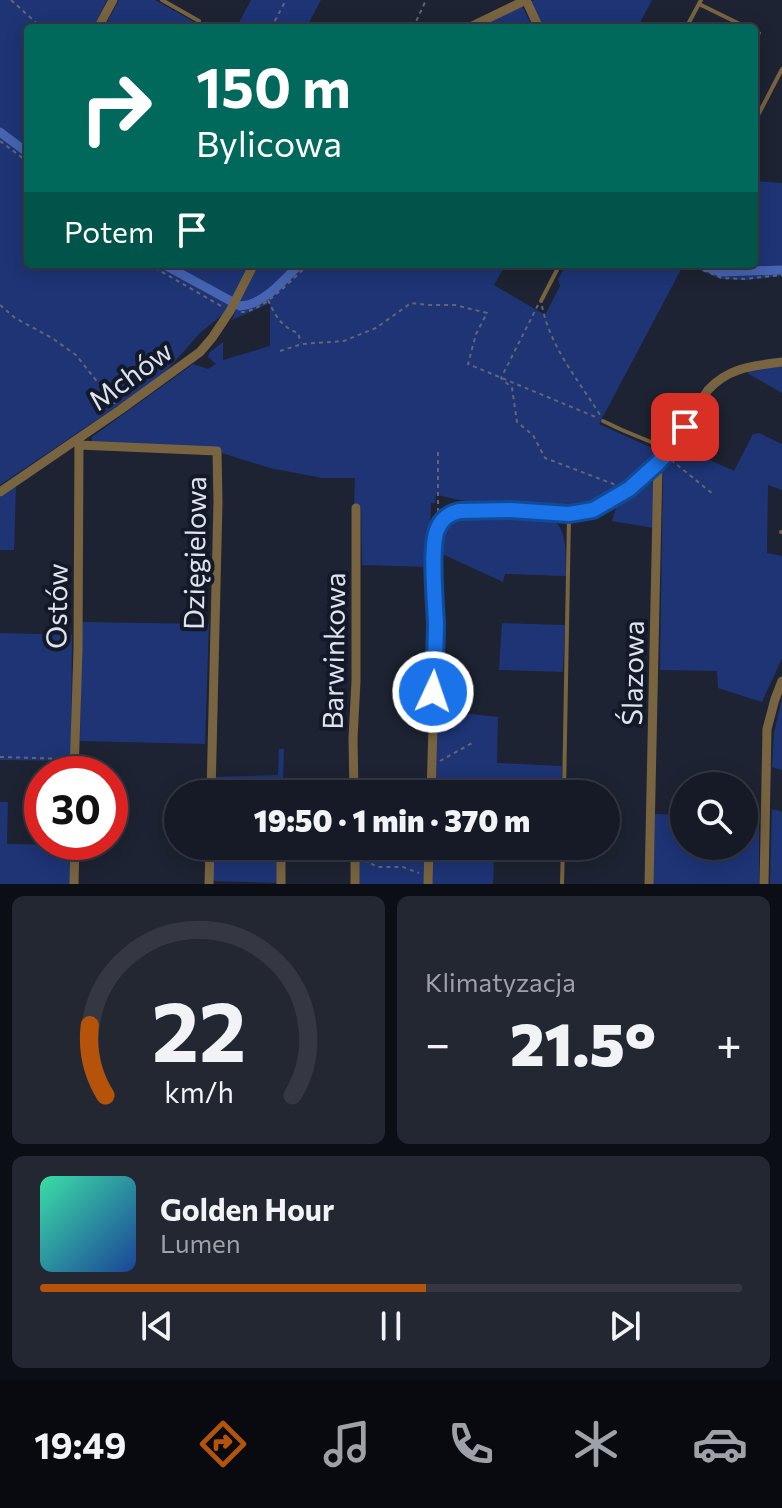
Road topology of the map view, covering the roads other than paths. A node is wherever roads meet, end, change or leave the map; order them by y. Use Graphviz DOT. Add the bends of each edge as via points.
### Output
graph roads {
  1 [pos="113,0"];
  2 [pos="162,0"];
  3 [pos="526,0"];
  4 [pos="700,2"];
  5 [pos="199,21"];
  6 [pos="100,24"];
  7 [pos="476,24"];
  8 [pos="537,24"];
  9 [pos="688,24"];
  10 [pos="741,24"];
  11 [pos="782,69"];
  12 [pos="758,115"];
  13 [pos="252,268"];
  14 [pos="558,268"];
  15 [pos="541,301"];
  16 [pos="782,362"];
  17 [pos="603,421"];
  18 [pos="79,442"];
  19 [pos="665,456"];
  20 [pos="0,492"];
  21 [pos="356,508"];
  22 [pos="569,514"];
  23 [pos="782,681"];
  24 [pos="74,756"];
  25 [pos="211,780"];
  26 [pos="354,780"];
  27 [pos="432,780"];
  28 [pos="564,780"];
  29 [pos="75,860"];
  30 [pos="210,860"];
  31 [pos="281,860"];
  32 [pos="355,860"];
  33 [pos="429,860"];
  34 [pos="563,860"];
  35 [pos="428,880"];
  36 [pos="74,884"];
  37 [pos="209,884"];
  38 [pos="281,884"];
  39 [pos="355,884"];
  40 [pos="562,884"];
  41 [pos="649,884"];
  42 [pos="764,884"];
  1 -- 6 [label="street"];
  2 -- 5 [label="lane"];
  3 -- 7 [label="street"];
  3 -- 8 [label="street"];
  4 -- 9 [label="lane"];
  4 -- 10 [label="lane"];
  11 -- 12 [label="lane"];
  13 -- 18 [label="street, Mchów" via="200,352"];
  14 -- 15 [label="lane"];
  16 -- 19 [label="street" via="744,368 716,381"];
  17 -- 19 [label="lane"];
  18 -- 20 [label="street, Mchów"];
  18 -- 24 [label="street, Ostów"];
  18 -- 25 [label="street, Dzięgielowa" via="217,451"];
  19 -- 22 [label="street" via="629,489 593,510"];
  19 -- 41 [label="street, Ślazowa" via="655,615"];
  21 -- 26 [label="street, Barwinkowa"];
  22 -- 27 [label="street" via="460,511 452,512 438,528"];
  22 -- 28 [label="lane"];
  23 -- 42 [label="street" via="767,729"];
  29 -- 36 [label="street"];
  30 -- 37 [label="street"];
  31 -- 38 [label="street"];
  32 -- 39 [label="street"];
  33 -- 35 [label="street"];
  34 -- 40 [label="lane"];
}
